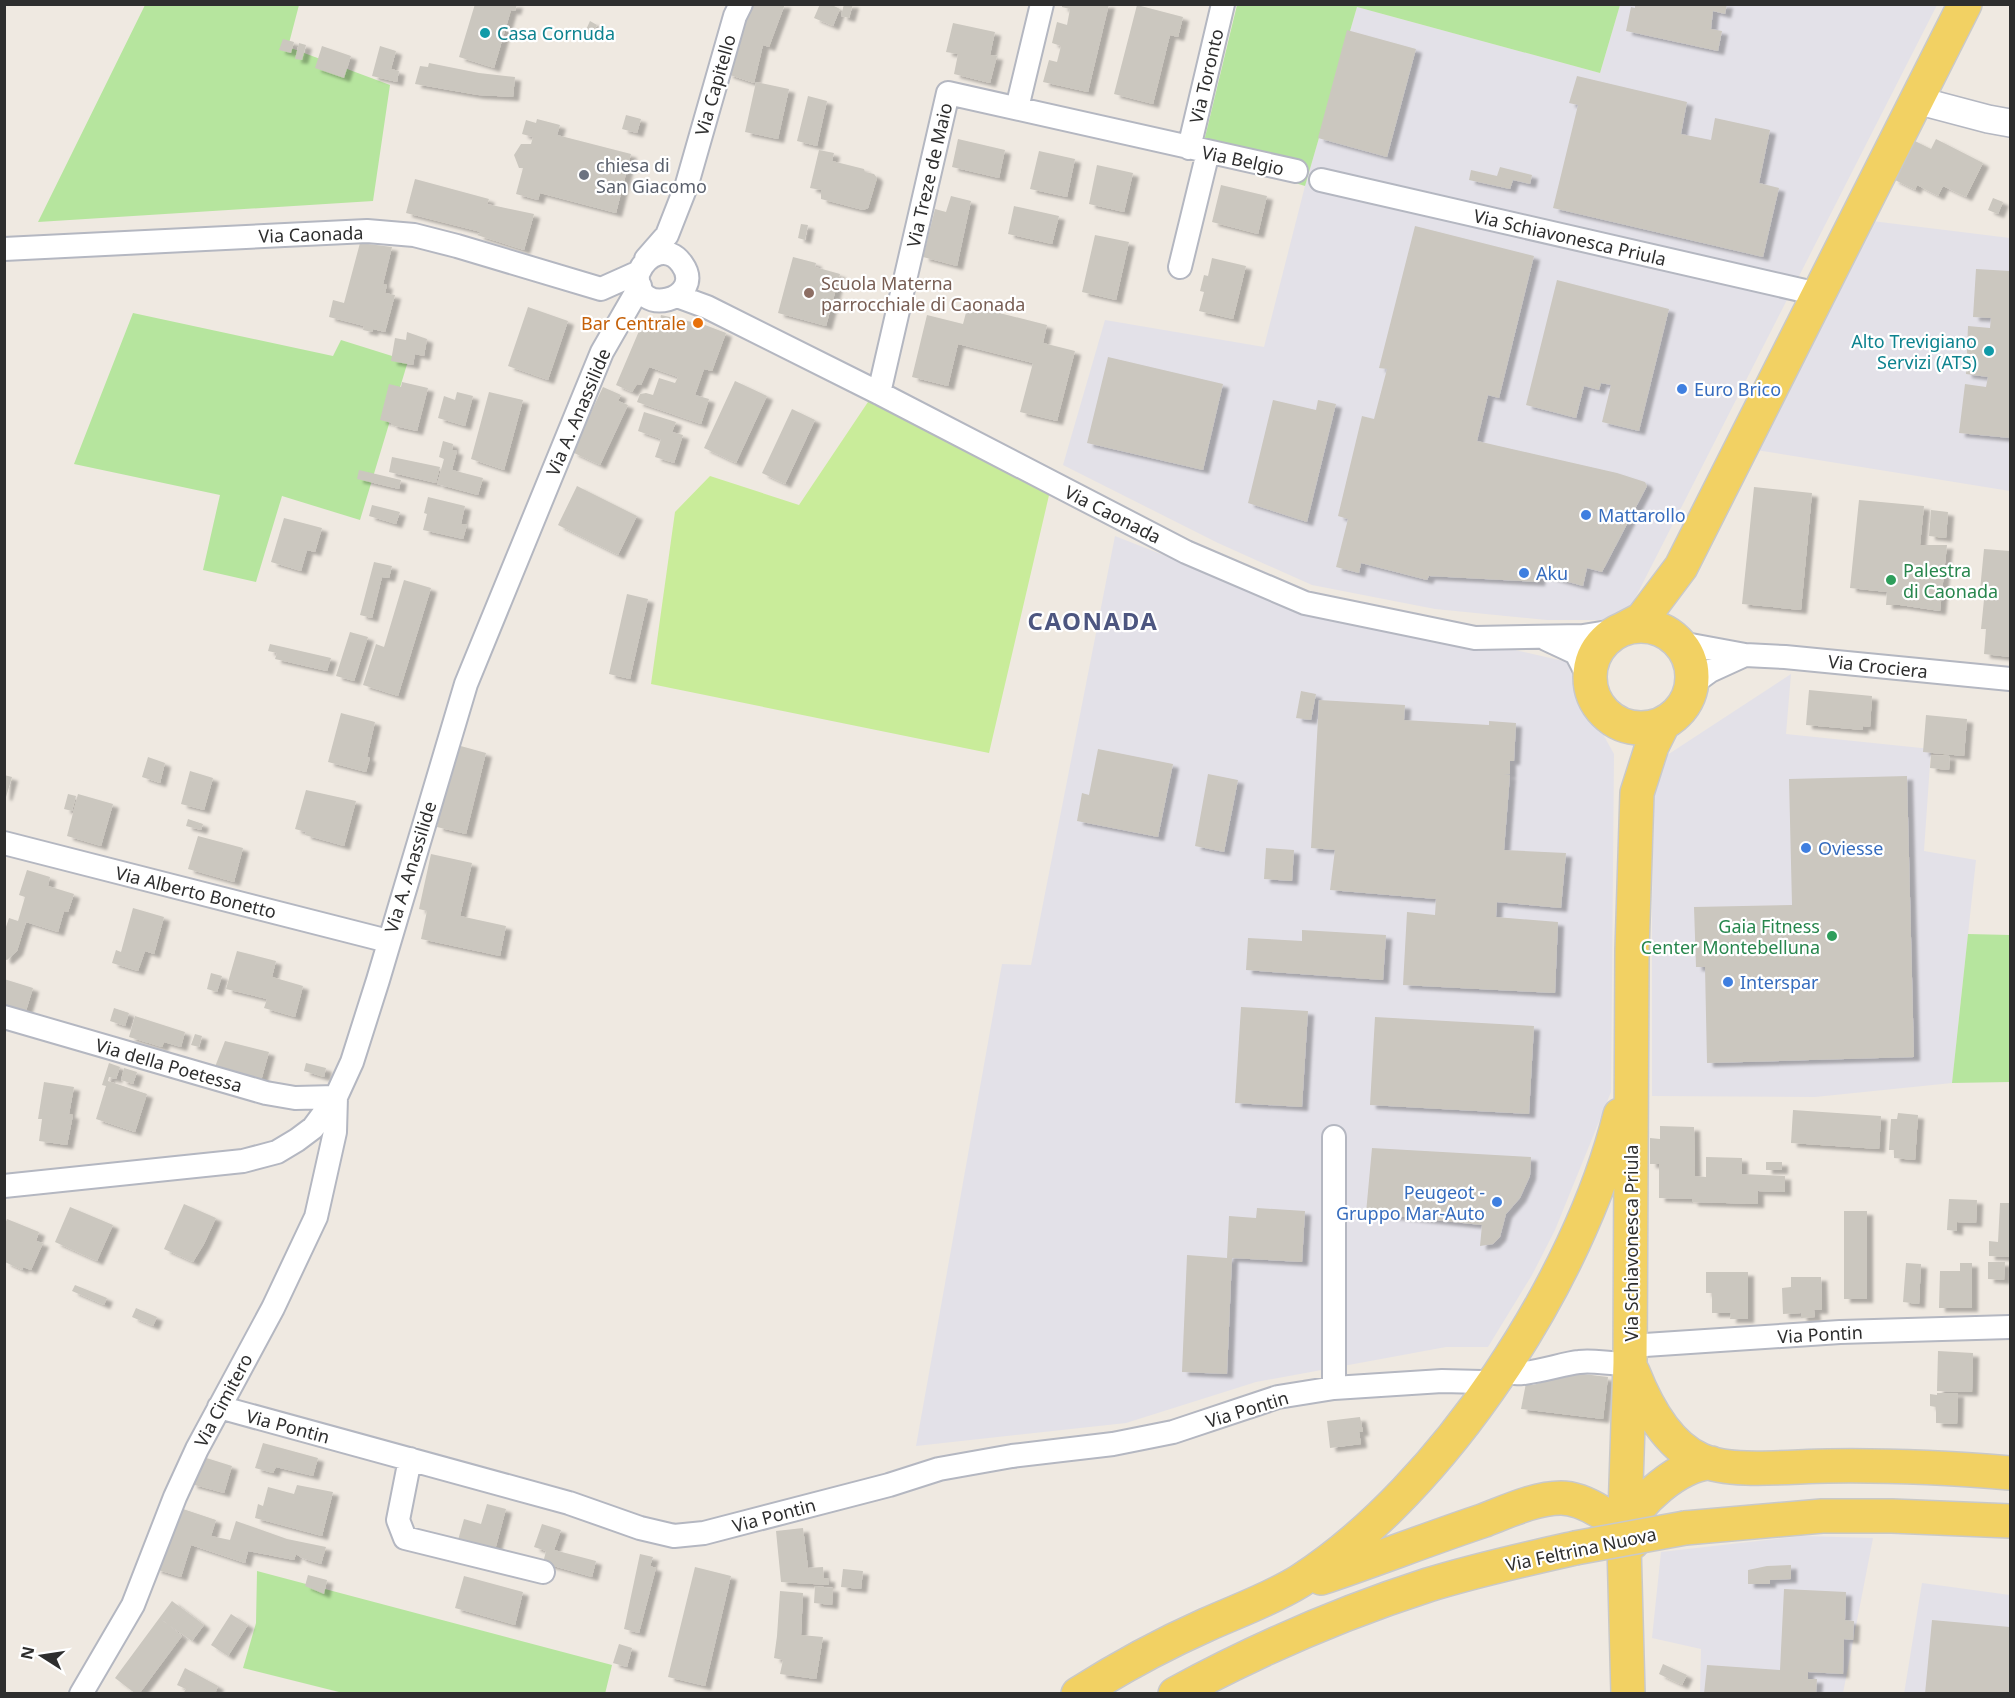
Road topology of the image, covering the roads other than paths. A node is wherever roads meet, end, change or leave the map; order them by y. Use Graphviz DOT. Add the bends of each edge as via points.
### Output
graph roads {
  1 [pos="741,4"];
  2 [pos="1042,4"];
  3 [pos="1223,4"];
  4 [pos="1965,4"];
  5 [pos="1916,100"];
  6 [pos="1017,108"];
  7 [pos="2010,123"];
  8 [pos="1199,150"];
  9 [pos="1296,171"];
  10 [pos="1321,180"];
  11 [pos="667,235"];
  12 [pos="4,249"];
  13 [pos="677,257"];
  14 [pos="1180,267"];
  15 [pos="640,276"];
  16 [pos="676,292"];
  17 [pos="1818,294"];
  18 [pos="626,310"];
  19 [pos="879,393"];
  20 [pos="1681,567"];
  21 [pos="1621,629"];
  22 [pos="1545,638"];
  23 [pos="1676,640"];
  24 [pos="1745,655"];
  25 [pos="1589,678"];
  26 [pos="2010,679"];
  27 [pos="1692,684"];
  28 [pos="1613,721"];
  29 [pos="1663,724"];
  30 [pos="1637,793"];
  31 [pos="4,843"];
  32 [pos="388,941"];
  33 [pos="4,1017"];
  34 [pos="1631,1061"];
  35 [pos="336,1097"];
  36 [pos="1334,1137"];
  37 [pos="4,1186"];
  38 [pos="2010,1327"];
  39 [pos="1630,1355"];
  40 [pos="1496,1377"];
  41 [pos="1334,1388"];
  42 [pos="219,1407"];
  43 [pos="410,1459"];
  44 [pos="1712,1463"];
  45 [pos="2010,1473"];
  46 [pos="1642,1503"];
  47 [pos="2010,1521"];
  48 [pos="1624,1531"];
  49 [pos="543,1572"];
  50 [pos="1287,1588"];
  51 [pos="1629,1679"];
  52 [pos="81,1694"];
  53 [pos="1078,1694"];
  54 [pos="1175,1694"];
  1 -- 11 [label="street, Via Capitello" via="687,184"];
  2 -- 6 [label="street"];
  3 -- 8 [label="street, Via Toronto"];
  4 -- 5 [label="main road"];
  5 -- 7 [label="street"];
  5 -- 17 [label="main road"];
  6 -- 8 [label="street, Via Treze de Maio"];
  6 -- 19 [label="street, Via Treze de Maio" via="948,93"];
  8 -- 9 [label="street, Via Belgio"];
  8 -- 14 [label="street, Via Toronto"];
  10 -- 17 [label="street, Via Schiavonesca Priula"];
  11 -- 13 [label="street" via="669,248"];
  11 -- 15 [label="street, Via Capitello"];
  12 -- 15 [label="street, Via Caonada" via="367,231 414,235 601,289"];
  13 -- 15 [label="street, Via Caonada" via="653,255"];
  13 -- 16 [label="street" via="684,266"];
  15 -- 16 [label="street, Via Caonada" via="645,295 655,300"];
  15 -- 18 [label="street, Via A. Anassilide"];
  16 -- 18 [label="street"];
  16 -- 19 [label="street, Via Caonada"];
  17 -- 20 [label="main road"];
  18 -- 32 [label="street, Via A. Anassilide" via="602,352 466,684"];
  19 -- 22 [label="street, Via Caonada" via="1186,552 1305,603 1475,639"];
  20 -- 21 [label="main road" via="1642,619"];
  20 -- 23 [label="main road" via="1673,619"];
  21 -- 22 [label="street, Via Caonada"];
  21 -- 23 [label="main road" via="1654,627"];
  21 -- 25 [label="main road" via="1598,650"];
  22 -- 25 [label="street, Via Caonada" via="1576,653"];
  23 -- 24 [label="street, Via Crociera"];
  23 -- 27 [label="main road" via="1688,655"];
  24 -- 26 [label="street, Via Crociera"];
  24 -- 27 [label="street, Via Crociera"];
  25 -- 28 [label="main road" via="1598,706"];
  27 -- 29 [label="main road" via="1684,706"];
  28 -- 29 [label="main road" via="1644,729"];
  28 -- 30 [label="main road, Via Schiavonesca Priula"];
  29 -- 30 [label="main road, Via Schiavonesca Priula"];
  30 -- 34 [label="main road, Via Schiavonesca Priula"];
  31 -- 32 [label="street, Via Alberto Bonetto"];
  32 -- 35 [label="street, Via A. Anassilide" via="351,1062"];
  33 -- 35 [label="street, Via della Poetessa" via="266,1093 295,1098"];
  34 -- 39 [label="main road, Via Schiavonesca Priula"];
  34 -- 40 [label="main road" via="1612,1144 1584,1218 1525,1336"];
  35 -- 37 [label="street, Via A. Anassilide" via="314,1128 277,1152 243,1161"];
  35 -- 42 [label="street, Via Cimitero" via="335,1132 316,1217 273,1308"];
  36 -- 41 [label="street"];
  38 -- 39 [label="street, Via Pontin" via="1840,1332"];
  39 -- 40 [label="street, Via Pontin"];
  39 -- 44 [label="main road" via="1644,1397 1658,1422 1694,1456"];
  39 -- 46 [label="main road"];
  39 -- 48 [label="main road, Via Schiavonesca Priula"];
  40 -- 41 [label="street, Via Pontin" via="1481,1382"];
  40 -- 50 [label="main road" via="1450,1440 1388,1508 1336,1554"];
  41 -- 43 [label="street, Via Pontin" via="1278,1397 1173,1432 939,1469 704,1533 674,1536"];
  42 -- 43 [label="street, Via Pontin"];
  42 -- 52 [label="street, Via Cimitero" via="175,1497 133,1605"];
  43 -- 49 [label="street" via="398,1520 405,1538"];
  44 -- 45 [label="main road"];
  44 -- 46 [label="main road" via="1688,1468"];
  46 -- 48 [label="main road"];
  46 -- 51 [label="main road" via="1642,1588"];
  47 -- 54 [label="main road, Via Feltrina Nuova, bridge" via="1821,1516 1685,1528 1575,1548 1430,1584 1361,1608 1239,1661"];
  48 -- 50 [label="main road" via="1604,1514 1580,1502 1551,1499"];
  48 -- 51 [label="main road" via="1634,1551"];
  50 -- 53 [label="main road" via="1147,1654"];
}
